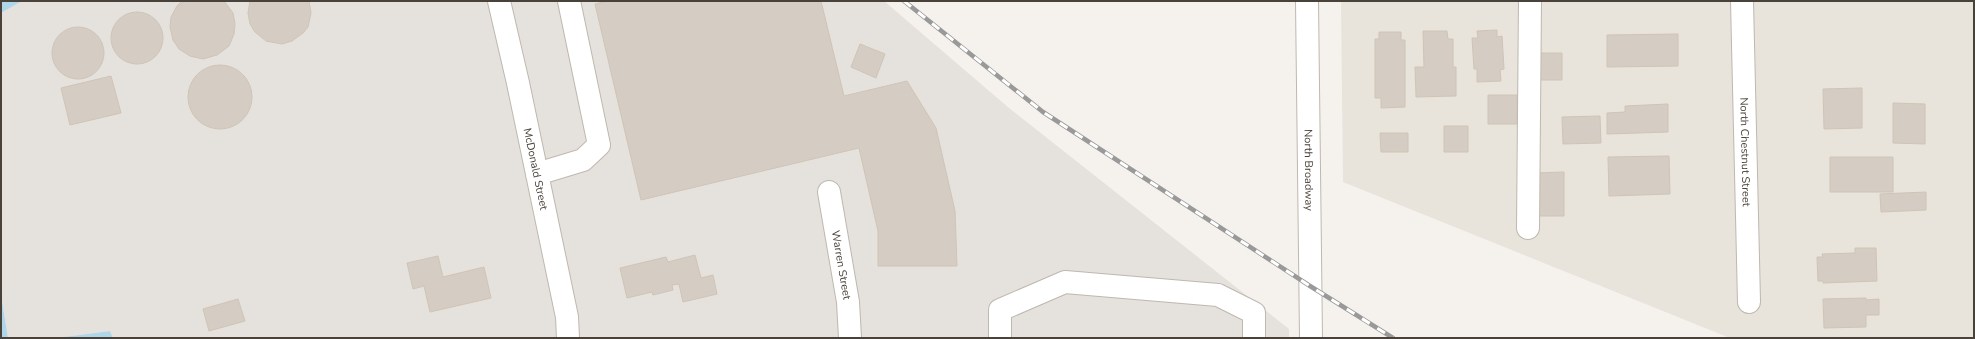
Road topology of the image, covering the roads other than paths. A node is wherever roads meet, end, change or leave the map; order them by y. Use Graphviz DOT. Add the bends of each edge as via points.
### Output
graph roads {
  1 [pos="499,1"];
  2 [pos="569,1"];
  3 [pos="1307,1"];
  4 [pos="1530,1"];
  5 [pos="1742,1"];
  6 [pos="537,174"];
  7 [pos="829,192"];
  8 [pos="1528,228"];
  9 [pos="1749,302"];
  10 [pos="568,338"];
  11 [pos="850,338"];
  12 [pos="1000,338"];
  13 [pos="1254,338"];
  14 [pos="1311,338"];
  1 -- 6 [label="street, McDonald Street"];
  2 -- 6 [label="street" via="600,145 583,160"];
  3 -- 14 [label="street, North Broadway"];
  4 -- 8 [label="street"];
  5 -- 9 [label="street, North Chestnut Street"];
  6 -- 10 [label="street, McDonald Street" via="567,317"];
  7 -- 11 [label="street, Warren Street" via="848,302"];
  12 -- 13 [label="street" via="1000,310 1065,282 1218,295 1254,313"];
}
